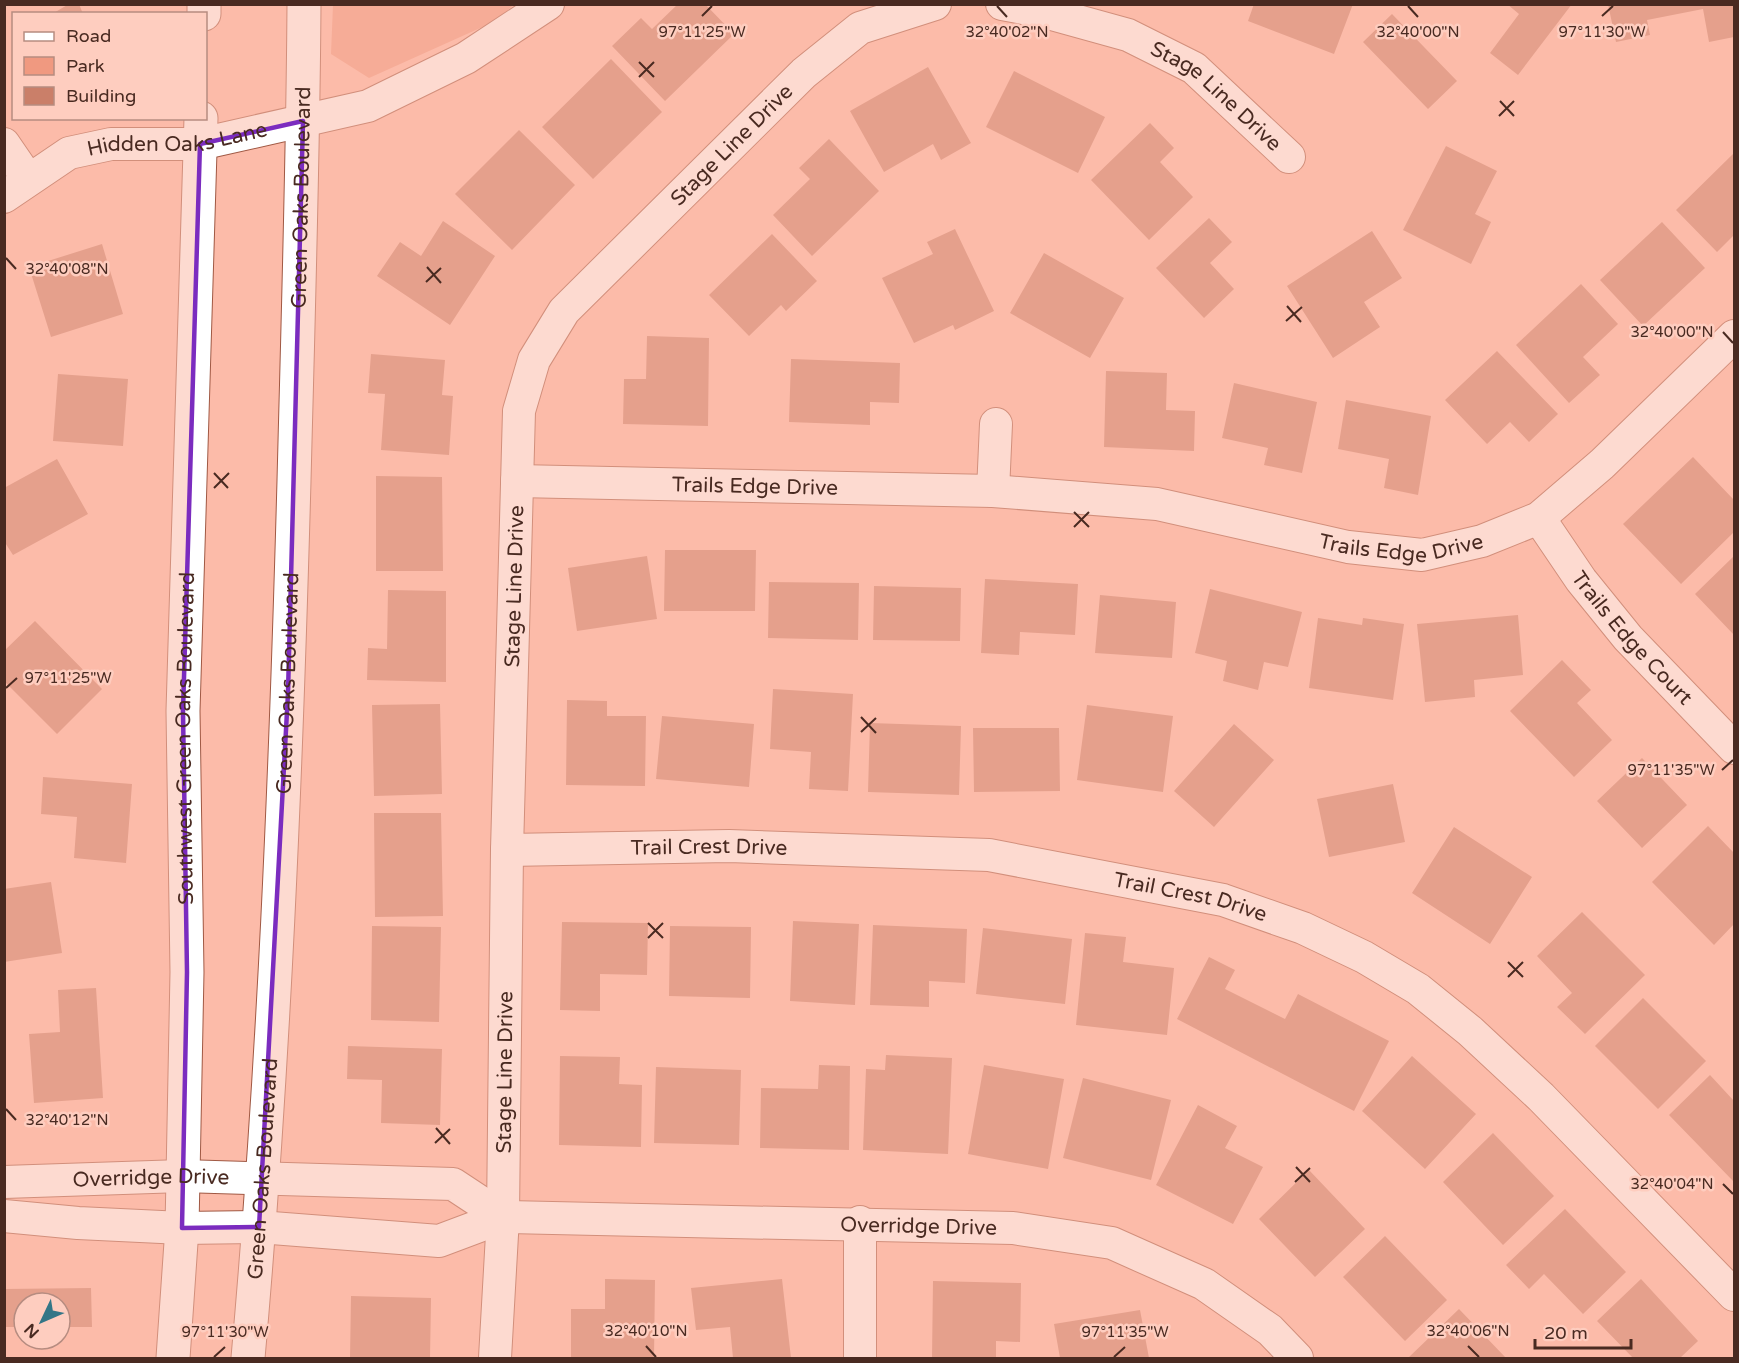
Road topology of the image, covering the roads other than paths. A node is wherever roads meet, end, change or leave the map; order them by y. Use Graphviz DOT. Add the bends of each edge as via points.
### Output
graph roads {
  1 [pos="304,4"];
  2 [pos="548,4"];
  3 [pos="935,4"];
  4 [pos="1002,4"];
  5 [pos="303,121"];
  6 [pos="201,131"];
  7 [pos="4,144"];
  8 [pos="1289,157"];
  9 [pos="16,188"];
  10 [pos="1734,336"];
  11 [pos="996,424"];
  12 [pos="517,482"];
  13 [pos="993,491"];
  14 [pos="1539,518"];
  15 [pos="1734,748"];
  16 [pos="507,850"];
  17 [pos="182,1176"];
  18 [pos="261,1179"];
  19 [pos="4,1182"];
  20 [pos="4,1216"];
  21 [pos="503,1217"];
  22 [pos="860,1222"];
  23 [pos="259,1227"];
  24 [pos="182,1228"];
  25 [pos="1734,1295"];
  26 [pos="173,1359"];
  27 [pos="248,1359"];
  28 [pos="495,1359"];
  29 [pos="860,1359"];
  30 [pos="1297,1359"];
  1 -- 5 [label="main road, Green Oaks Boulevard"];
  2 -- 5 [label="street, Hidden Oaks Lane" via="466,58 368,106"];
  3 -- 12 [label="street, Stage Line Drive" via="860,28 804,73 564,310 534,360 519,411"];
  4 -- 8 [label="street, Stage Line Drive" via="1128,35 1194,68"];
  5 -- 6 [label="street, Hidden Oaks Lane"];
  5 -- 18 [label="main road, Green Oaks Boulevard" via="288,693"];
  6 -- 9 [label="street, Hidden Oaks Lane" via="69,153"];
  6 -- 17 [label="main road, Southwest Green Oaks Boulevard" via="183,711 187,972"];
  7 -- 9 [label="street"];
  10 -- 14 [label="street, Trails Edge Drive" via="1602,464"];
  11 -- 13 [label="street"];
  12 -- 13 [label="street, Trails Edge Drive"];
  12 -- 16 [label="street, Stage Line Drive"];
  13 -- 14 [label="street, Trails Edge Drive" via="1157,504 1348,547 1422,555 1482,542"];
  14 -- 15 [label="street, Trails Edge Court" via="1581,580 1628,638"];
  16 -- 21 [label="street, Stage Line Drive"];
  16 -- 25 [label="street, Trail Crest Drive" via="729,846 989,855 1223,900 1303,928 1418,988 1470,1031 1541,1097"];
  17 -- 18 [label="street, Overridge Drive"];
  17 -- 19 [label="street, Overridge Drive"];
  17 -- 24 [label="main road, Southwest Green Oaks Boulevard"];
  18 -- 21 [label="street, Overridge Drive" via="453,1184"];
  18 -- 23 [label="main road, Green Oaks Boulevard"];
  20 -- 24 [label="street, Overridge Drive"];
  21 -- 22 [label="street, Overridge Drive"];
  21 -- 23 [label="street, Overridge Drive" via="439,1241"];
  21 -- 28 [label="street, Stage Line Drive"];
  22 -- 29 [label="street"];
  22 -- 30 [label="street, Overridge Drive" via="1013,1227 1112,1243 1204,1284 1270,1330"];
  23 -- 24 [label="street, Overridge Drive"];
  23 -- 27 [label="main road, Green Oaks Boulevard"];
  24 -- 26 [label="main road, Southwest Green Oaks Boulevard"];
}
